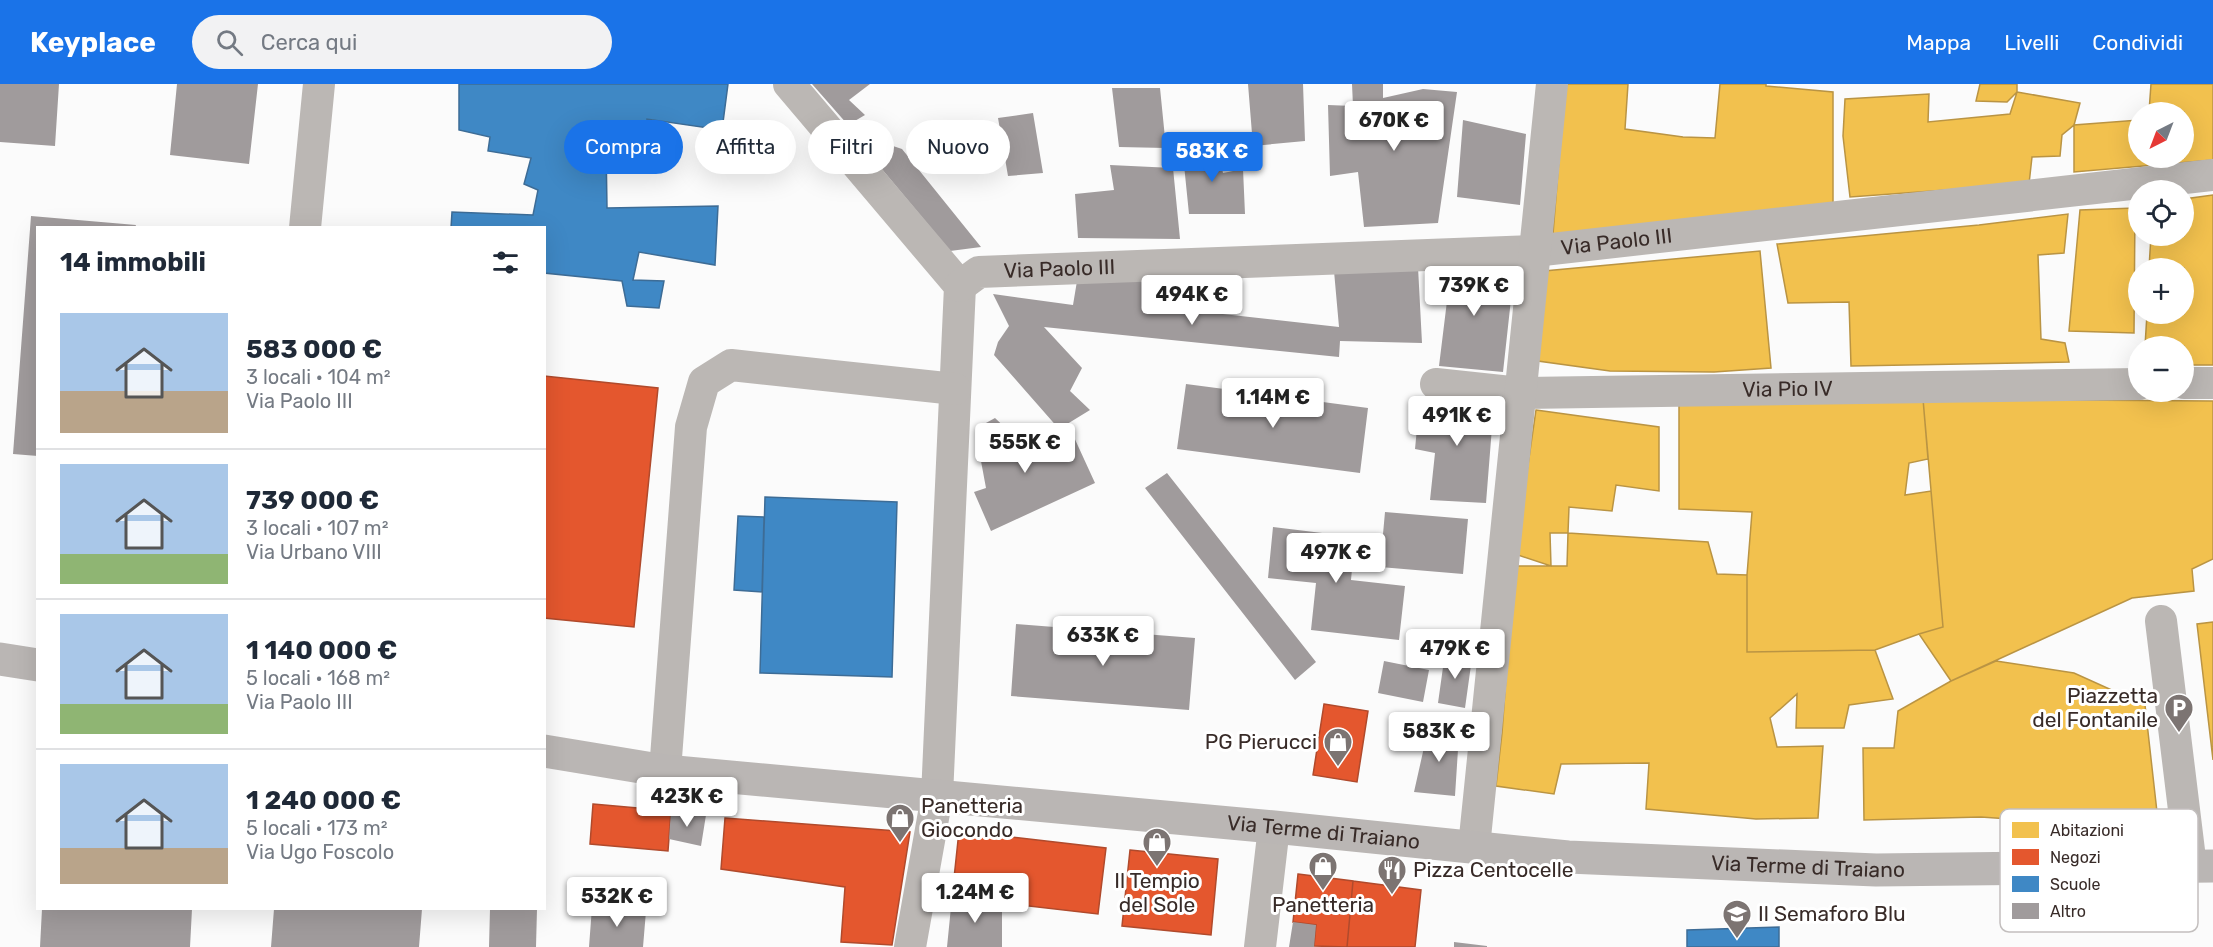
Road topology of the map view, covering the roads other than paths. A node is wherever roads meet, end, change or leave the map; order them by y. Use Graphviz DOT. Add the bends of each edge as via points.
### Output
graph roads {
  1 [pos="319,84"];
  2 [pos="789,84"];
  3 [pos="1552,84"];
  4 [pos="2213,175"];
  5 [pos="305,226"];
  6 [pos="1533,251"];
  7 [pos="970,279"];
  8 [pos="2194,383"];
  9 [pos="2213,383"];
  10 [pos="1436,384"];
  11 [pos="2128,384"];
  12 [pos="955,389"];
  13 [pos="1520,393"];
  14 [pos="2161,621"];
  15 [pos="0,659"];
  16 [pos="36,665"];
  17 [pos="546,751"];
  18 [pos="665,771"];
  19 [pos="937,796"];
  20 [pos="2192,809"];
  21 [pos="1274,827"];
  22 [pos="2198,842"];
  23 [pos="1474,847"];
  24 [pos="2202,866"];
  25 [pos="2000,868"];
  26 [pos="910,947"];
  27 [pos="1260,947"];
  1 -- 5 [label="street"];
  2 -- 7 [label="street"];
  3 -- 6 [label="street"];
  4 -- 6 [label="street, Via Paolo III"];
  6 -- 7 [label="street, Via Paolo III"];
  6 -- 13 [label="street"];
  7 -- 12 [label="street"];
  8 -- 9 [label="street"];
  10 -- 13 [label="street, Via Pio IV"];
  11 -- 13 [label="street, Via Pio IV"];
  12 -- 18 [label="street" via="731,365 704,382 691,427"];
  12 -- 19 [label="street"];
  13 -- 23 [label="street"];
  14 -- 20 [label="street"];
  15 -- 16 [label="main road"];
  17 -- 18 [label="main road, Via Terme di Traiano"];
  18 -- 19 [label="main road, Via Terme di Traiano"];
  19 -- 21 [label="main road, Via Terme di Traiano"];
  19 -- 26 [label="street"];
  21 -- 23 [label="main road, Via Terme di Traiano"];
  21 -- 27 [label="street"];
  22 -- 24 [label="street"];
  23 -- 25 [label="main road, Via Terme di Traiano" via="1568,857 1876,870"];
}
